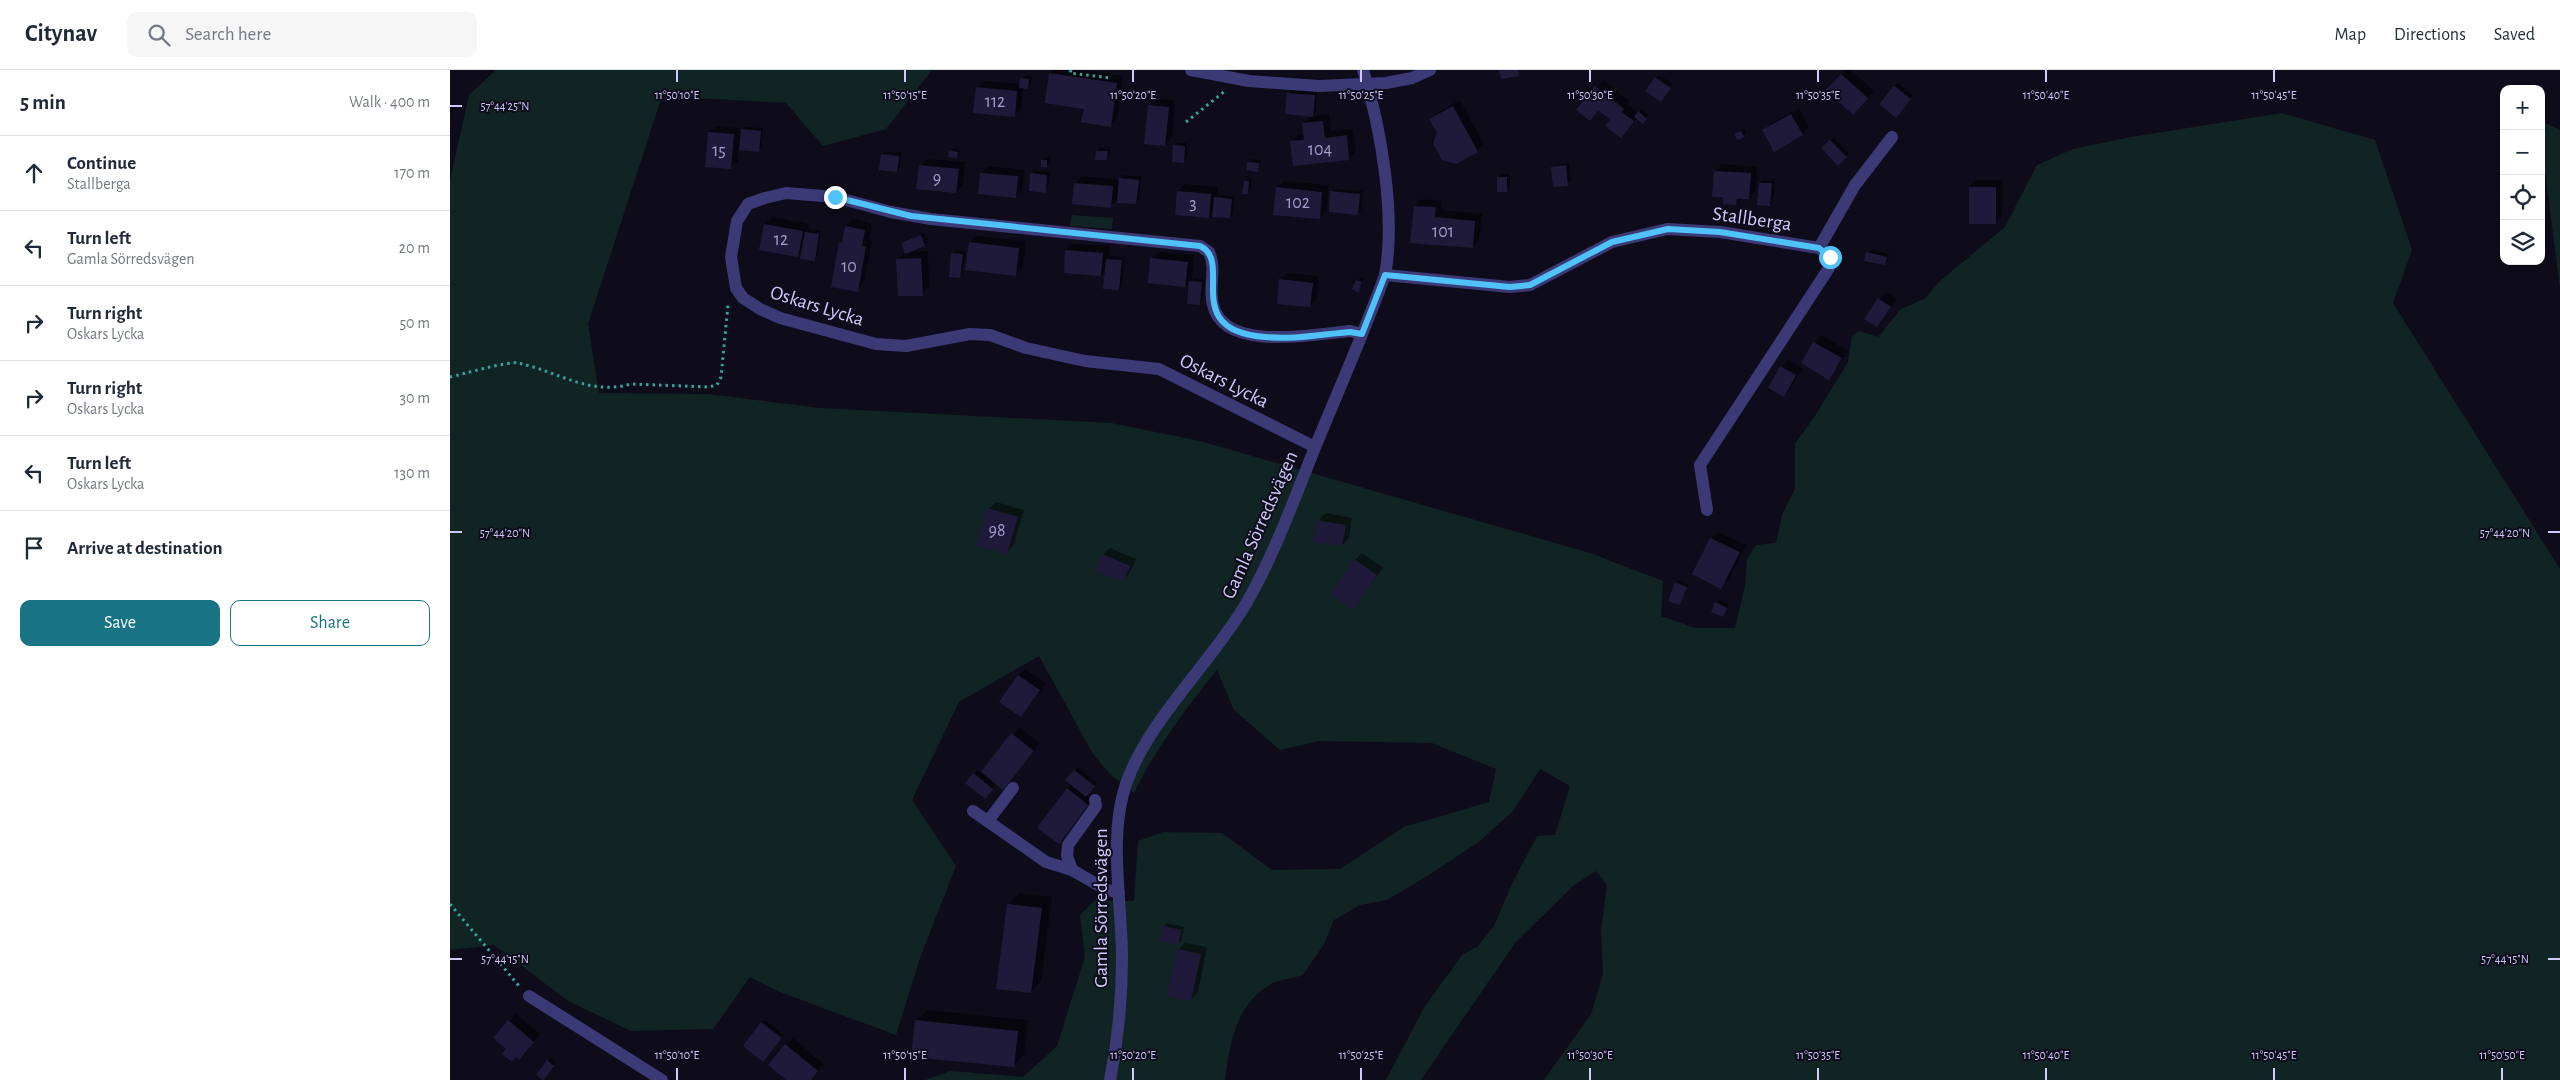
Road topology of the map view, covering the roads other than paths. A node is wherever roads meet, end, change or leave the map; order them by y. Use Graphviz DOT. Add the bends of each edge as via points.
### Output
graph roads {
  1 [pos="1191,70"];
  2 [pos="1363,70"];
  3 [pos="1430,70"];
  4 [pos="1368,84"];
  5 [pos="1892,136"];
  6 [pos="1819,248"];
  7 [pos="1385,275"];
  8 [pos="1362,334"];
  9 [pos="1315,447"];
  10 [pos="1707,510"];
  11 [pos="1013,788"];
  12 [pos="1095,800"];
  13 [pos="973,811"];
  14 [pos="988,821"];
  15 [pos="1072,870"];
  16 [pos="1120,893"];
  17 [pos="529,996"];
  18 [pos="662,1080"];
  19 [pos="1110,1080"];
  1 -- 4 [label="street" via="1290,86"];
  2 -- 4 [label="street, Gamla Sörredsvägen"];
  3 -- 4 [label="street" via="1412,78"];
  4 -- 7 [label="street, Gamla Sörredsvägen" via="1389,208 1390,250"];
  5 -- 6 [label="street" via="1855,185"];
  6 -- 7 [label="street, Stallberga" via="1720,232 1668,229 1612,242 1530,285 1510,287"];
  6 -- 10 [label="street" via="1828,253 1831,264 1700,465"];
  7 -- 8 [label="street, Gamla Sörredsvägen"];
  8 -- 9 [label="street, Gamla Sörredsvägen"];
  8 -- 9 [label="street, Oskars Lycka" via="1265,337 1232,329 1213,306 1214,266 1209,252 1200,246 917,217 843,198 786,193 748,204 737,221 731,257 736,288 743,298 780,318 876,344 906,346 970,334 990,334 1026,348 1086,361 1159,369"];
  9 -- 16 [label="street, Gamla Sörredsvägen" via="1253,591 1210,656 1147,740 1127,781 1118,826"];
  11 -- 14 [label="street"];
  12 -- 15 [label="street" via="1096,806 1068,845 1067,856"];
  13 -- 14 [label="street"];
  14 -- 15 [label="street" via="1046,862"];
  15 -- 16 [label="street" via="1105,889"];
  16 -- 19 [label="street, Gamla Sörredsvägen" via="1120,1001"];
  17 -- 18 [label="street"];
}
